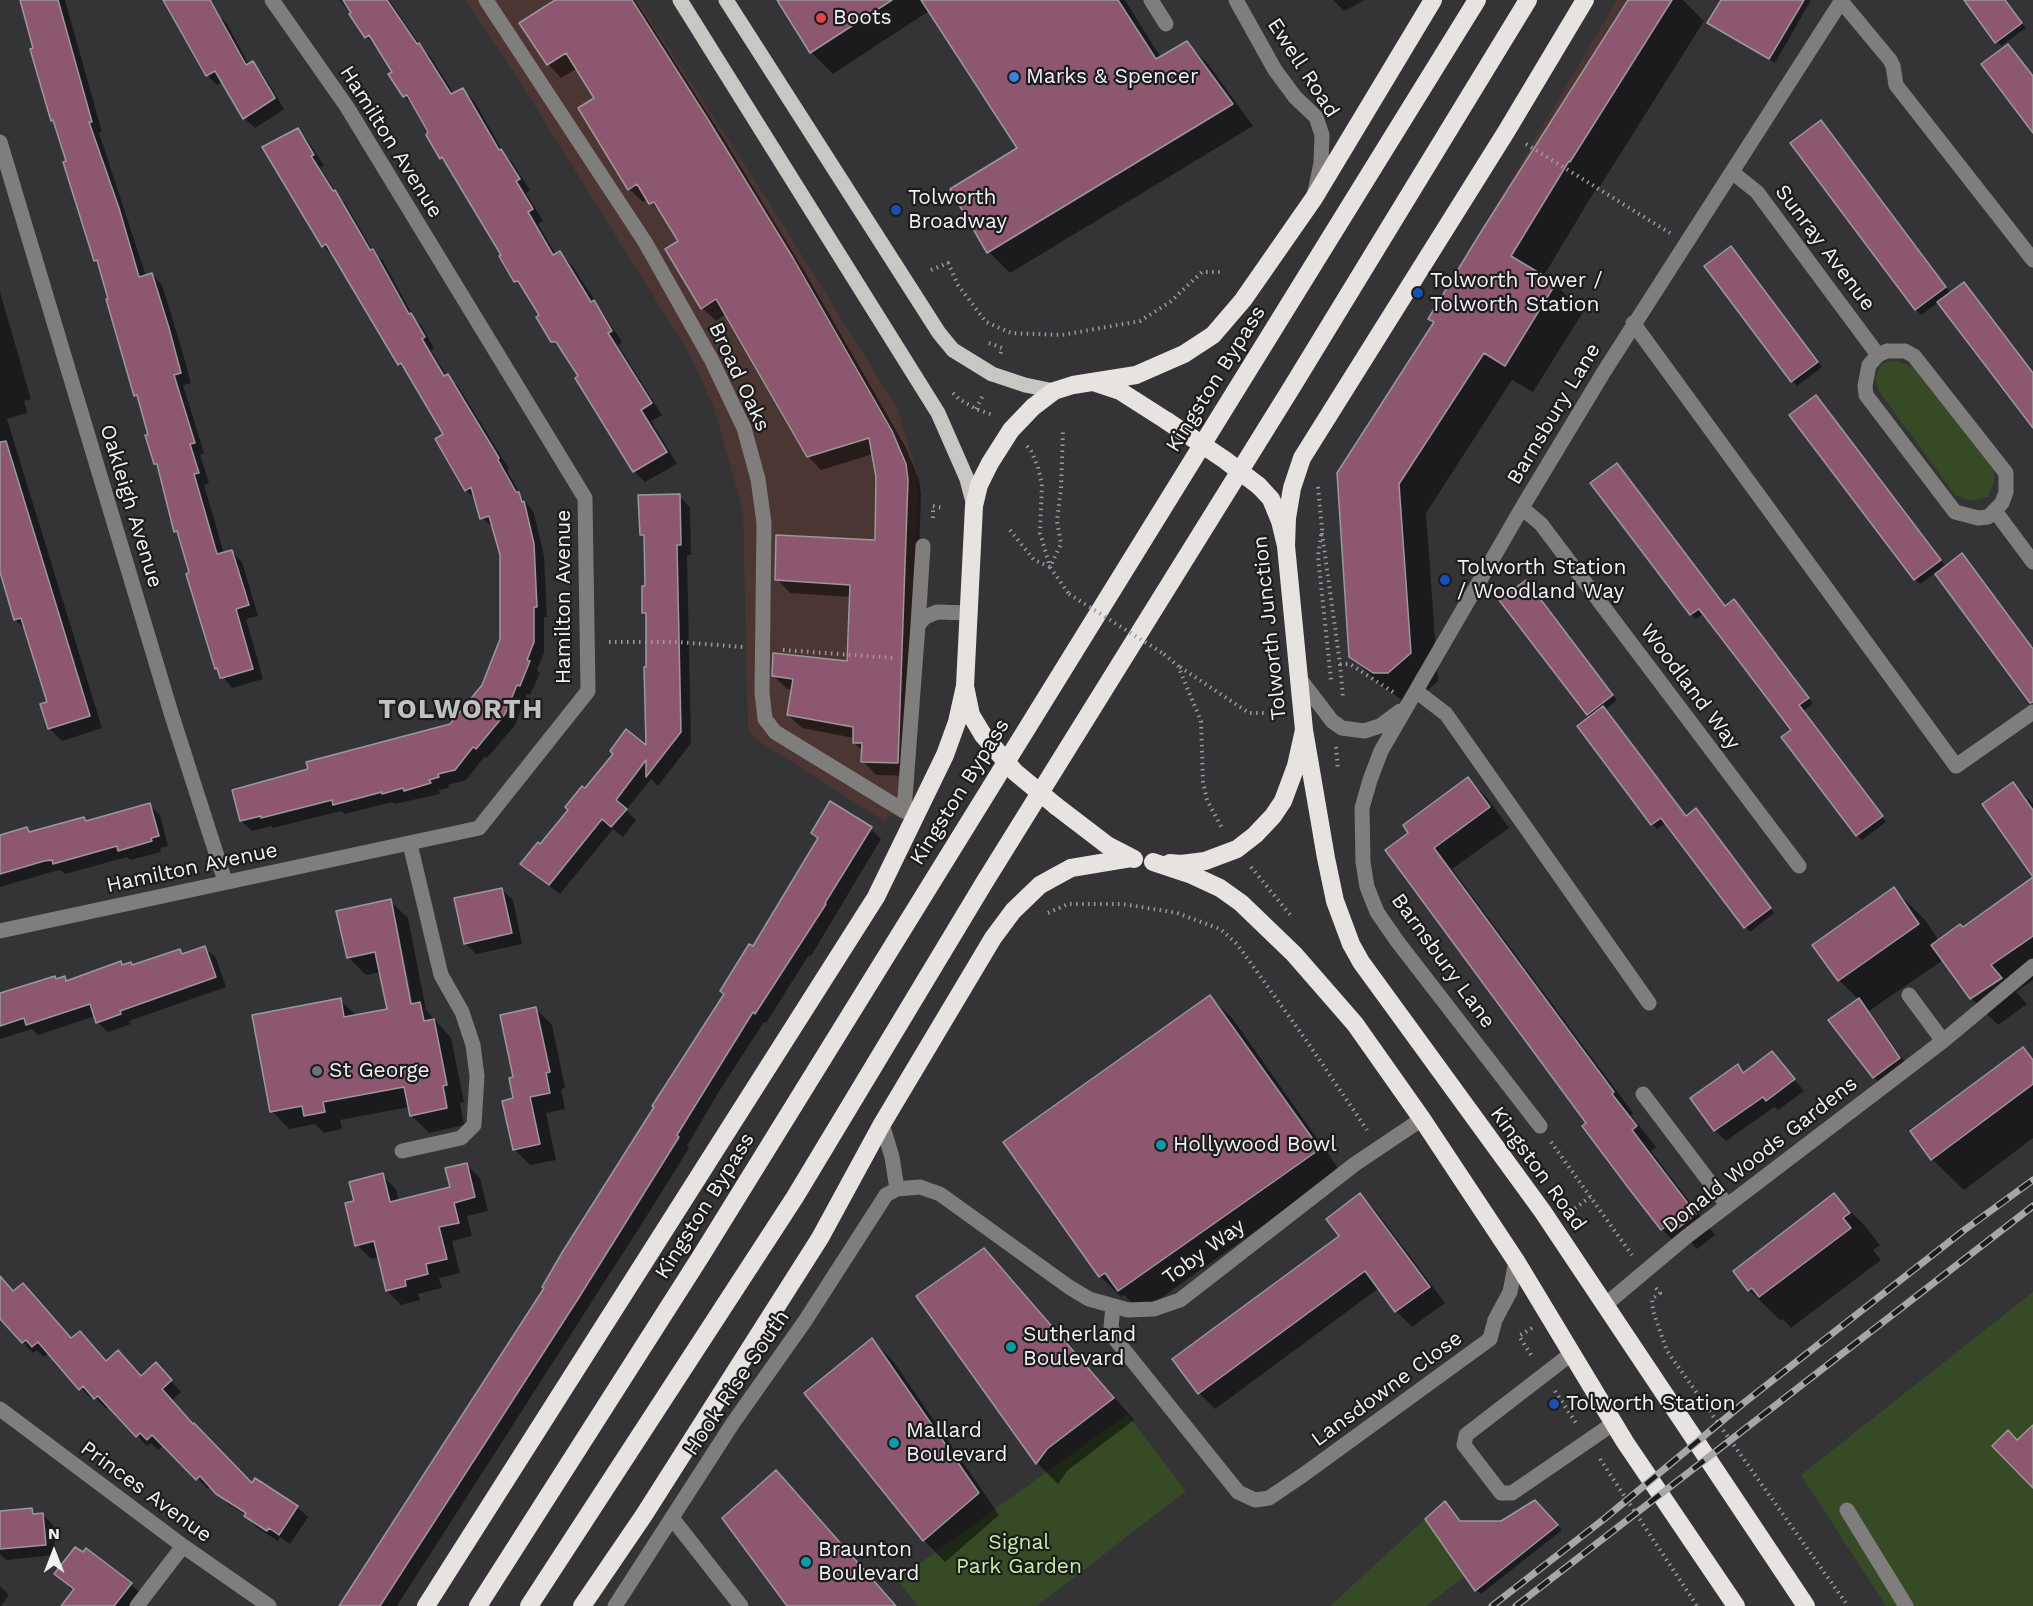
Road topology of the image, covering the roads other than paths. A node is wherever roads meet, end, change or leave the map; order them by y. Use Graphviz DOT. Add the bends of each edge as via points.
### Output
graph roads {
  1 [pos="272,0"];
  2 [pos="486,0"];
  3 [pos="680,0"];
  4 [pos="726,0"];
  5 [pos="1236,0"];
  6 [pos="1433,0"];
  7 [pos="1478,0"];
  8 [pos="1528,0"];
  9 [pos="1585,0"];
  10 [pos="1842,0"];
  11 [pos="1157,2"];
  12 [pos="1166,24"];
  13 [pos="0,142"];
  14 [pos="1732,172"];
  15 [pos="1314,198"];
  16 [pos="2033,260"];
  17 [pos="1633,323"];
  18 [pos="1878,355"];
  19 [pos="1091,382"];
  20 [pos="1054,391"];
  21 [pos="974,506"];
  22 [pos="1522,508"];
  23 [pos="1995,511"];
  24 [pos="923,546"];
  25 [pos="1286,546"];
  26 [pos="2033,562"];
  27 [pos="968,613"];
  28 [pos="918,625"];
  29 [pos="1300,679"];
  30 [pos="965,687"];
  31 [pos="1413,697"];
  32 [pos="2033,712"];
  33 [pos="1304,730"];
  34 [pos="911,813"];
  35 [pos="410,844"];
  36 [pos="1131,858"];
  37 [pos="1153,862"];
  38 [pos="1799,866"];
  39 [pos="225,881"];
  40 [pos="0,931"];
  41 [pos="2033,966"];
  42 [pos="1909,995"];
  43 [pos="1649,1003"];
  44 [pos="1943,1041"];
  45 [pos="1643,1094"];
  46 [pos="1422,1119"];
  47 [pos="882,1124"];
  48 [pos="1540,1126"];
  49 [pos="402,1151"];
  50 [pos="897,1189"];
  51 [pos="1726,1205"];
  52 [pos="1516,1261"];
  53 [pos="1605,1305"];
  54 [pos="1113,1306"];
  55 [pos="1571,1354"];
  56 [pos="0,1410"];
  57 [pos="1614,1423"];
  58 [pos="1847,1510"];
  59 [pos="672,1518"];
  60 [pos="183,1546"];
  61 [pos="137,1606"];
  62 [pos="269,1606"];
  63 [pos="426,1606"];
  64 [pos="478,1606"];
  65 [pos="529,1606"];
  66 [pos="582,1606"];
  67 [pos="615,1606"];
  68 [pos="741,1606"];
  69 [pos="1736,1606"];
  70 [pos="1806,1606"];
  71 [pos="1906,1606"];
  1 -- 35 [label="street, Hamilton Avenue" via="347,107 585,498 588,691 480,828"];
  2 -- 34 [label="street, Broad Oaks" via="645,243 711,359 744,428 758,479 764,523 765,720 775,732"];
  3 -- 21 [label="main road" via="938,413 967,479"];
  4 -- 20 [label="main road" via="953,350 992,374"];
  5 -- 15 [label="street, Ewell Road" via="1275,70 1316,117 1322,135"];
  6 -- 15 [label="highway"];
  7 -- 64 [label="highway, Kingston Bypass" via="701,1256"];
  8 -- 65 [label="highway" via="795,1197"];
  9 -- 25 [label="highway" via="1300,463 1292,488"];
  10 -- 14 [label="street, Barnsbury Lane"];
  10 -- 16 [label="street" via="1890,60 1896,85"];
  11 -- 12 [label="street"];
  13 -- 39 [label="street, Oakleigh Avenue"];
  14 -- 17 [label="street, Barnsbury Lane"];
  14 -- 18 [label="street, Sunray Avenue" via="1757,192"];
  15 -- 19 [label="highway" via="1243,300 1213,334 1184,354 1136,375"];
  17 -- 22 [label="street, Barnsbury Lane"];
  17 -- 32 [label="street" via="1956,766"];
  18 -- 23 [label="street" via="1905,351 1914,356 2006,473 2006,492"];
  18 -- 23 [label="street" via="1866,375 1866,395 1945,501 1955,512 1967,516 1988,517"];
  19 -- 20 [label="highway, Tolworth Junction"];
  19 -- 25 [label="highway, Tolworth Junction, bridge" via="1120,391 1259,486 1271,499 1281,520"];
  20 -- 21 [label="highway, Tolworth Junction" via="1011,430 979,485"];
  21 -- 27 [label="highway, Tolworth Junction"];
  22 -- 31 [label="street, Barnsbury Lane"];
  22 -- 38 [label="street, Woodland Way" via="1541,524"];
  23 -- 26 [label="street"];
  24 -- 28 [label="street"];
  25 -- 29 [label="highway, Tolworth Junction"];
  27 -- 28 [label="street" via="937,612"];
  27 -- 30 [label="highway, Tolworth Junction"];
  28 -- 34 [label="street"];
  29 -- 31 [label="street, Barnsbury Lane" via="1332,721 1353,731 1380,726"];
  29 -- 33 [label="highway, Tolworth Junction"];
  30 -- 34 [label="highway" via="945,755"];
  30 -- 36 [label="highway, Tolworth Junction, bridge" via="971,715 1015,772 1107,846"];
  31 -- 43 [label="street" via="1446,714"];
  31 -- 48 [label="street, Barnsbury Lane" via="1381,751 1362,808 1367,887 1377,912 1397,941"];
  33 -- 37 [label="highway, Tolworth Junction" via="1283,801 1255,835 1237,849 1205,861"];
  33 -- 53 [label="highway, Kingston Road" via="1335,901 1351,944 1370,977 1543,1212"];
  34 -- 63 [label="highway" via="876,897"];
  35 -- 39 [label="street, Hamilton Avenue"];
  35 -- 49 [label="street" via="441,975 462,1012 473,1045 477,1076 474,1125 461,1138"];
  36 -- 37 [label="highway, Tolworth Junction"];
  36 -- 47 [label="highway" via="1071,868 1040,885 1013,911"];
  37 -- 46 [label="highway" via="1192,875 1242,903 1294,954 1355,1024"];
  39 -- 40 [label="street, Hamilton Avenue"];
  41 -- 44 [label="street, Donald Woods Gardens"];
  42 -- 44 [label="street"];
  44 -- 51 [label="street, Donald Woods Gardens"];
  45 -- 51 [label="street"];
  46 -- 52 [label="highway"];
  46 -- 54 [label="street, Toby Way" via="1355,1164 1179,1300 1154,1309"];
  47 -- 50 [label="street"];
  47 -- 66 [label="highway" via="820,1238"];
  50 -- 54 [label="street, Toby Way" via="920,1187 940,1194 1069,1287 1089,1299"];
  50 -- 59 [label="street, Hook Rise South" via="886,1195"];
  51 -- 53 [label="street, Donald Woods Gardens"];
  52 -- 54 [label="street, Lansdowne Close" via="1510,1292 1490,1339 1304,1475 1269,1498 1255,1500 1238,1492 1116,1340 1111,1327"];
  52 -- 55 [label="highway"];
  53 -- 70 [label="highway, Kingston Road"];
  55 -- 57 [label="highway"];
  55 -- 57 [label="street" via="1466,1436 1464,1445 1501,1493 1512,1493"];
  56 -- 60 [label="street, Princes Avenue"];
  57 -- 69 [label="highway"];
  58 -- 71 [label="street"];
  59 -- 67 [label="street, Hook Rise South"];
  59 -- 68 [label="street"];
  60 -- 61 [label="street"];
  60 -- 62 [label="street, Princes Avenue"];
}
